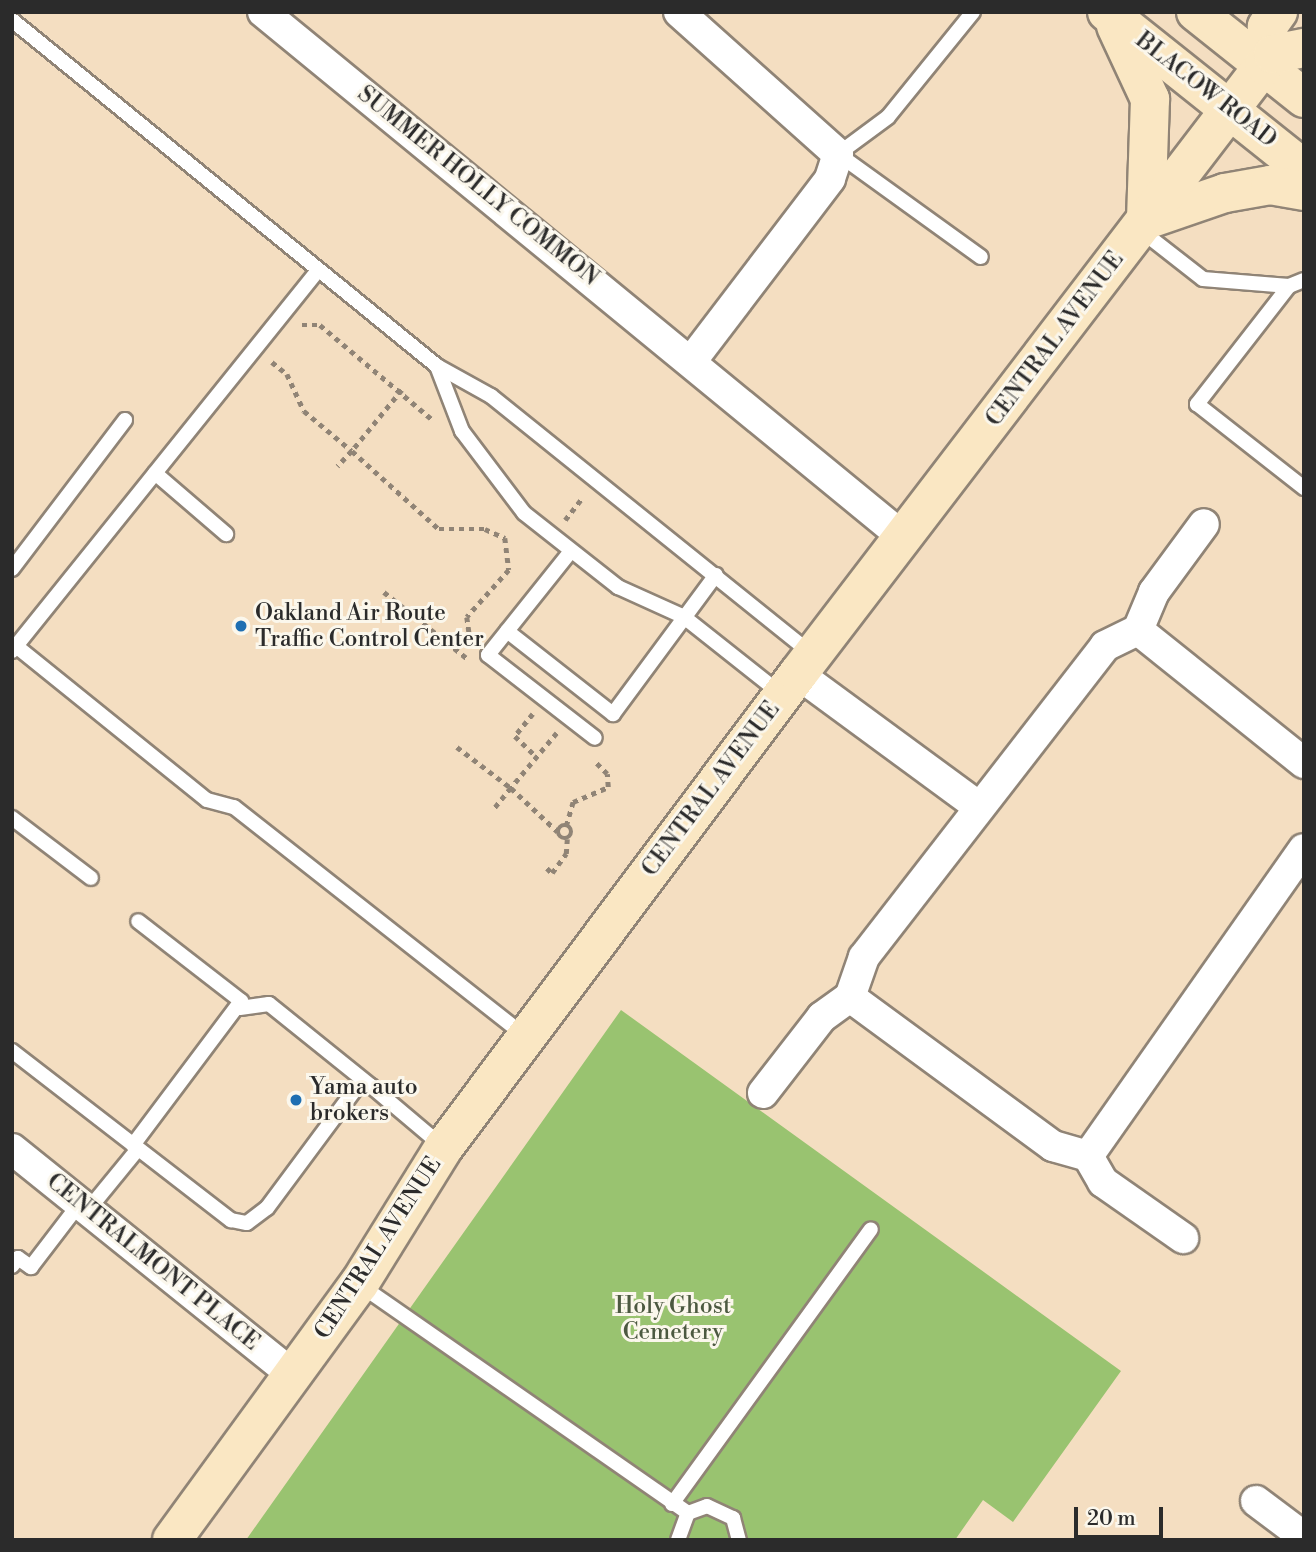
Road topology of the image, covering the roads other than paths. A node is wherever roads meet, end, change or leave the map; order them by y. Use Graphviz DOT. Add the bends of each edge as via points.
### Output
graph roads {
  1 [pos="263,12"];
  2 [pos="679,12"];
  3 [pos="973,12"];
  4 [pos="1107,12"];
  5 [pos="1196,12"];
  6 [pos="1278,12"];
  7 [pos="12,20"];
  8 [pos="1280,56"];
  9 [pos="1304,98"];
  10 [pos="1230,108"];
  11 [pos="838,154"];
  12 [pos="1304,169"];
  13 [pos="1304,191"];
  14 [pos="1142,224"];
  15 [pos="981,257"];
  16 [pos="317,271"];
  17 [pos="1304,280"];
  18 [pos="1289,286"];
  19 [pos="692,360"];
  20 [pos="437,366"];
  21 [pos="125,420"];
  22 [pos="155,473"];
  23 [pos="1304,488"];
  24 [pos="1204,524"];
  25 [pos="226,534"];
  26 [pos="903,537"];
  27 [pos="571,551"];
  28 [pos="12,569"];
  29 [pos="716,575"];
  30 [pos="684,617"];
  31 [pos="507,631"];
  32 [pos="1138,631"];
  33 [pos="14,648"];
  34 [pos="798,675"];
  35 [pos="595,738"];
  36 [pos="1304,762"];
  37 [pos="978,806"];
  38 [pos="12,818"];
  39 [pos="1304,849"];
  40 [pos="91,878"];
  41 [pos="138,921"];
  42 [pos="850,997"];
  43 [pos="240,1008"];
  44 [pos="525,1036"];
  45 [pos="12,1051"];
  46 [pos="371,1086"];
  47 [pos="763,1093"];
  48 [pos="135,1147"];
  49 [pos="444,1147"];
  50 [pos="12,1149"];
  51 [pos="1088,1156"];
  52 [pos="84,1207"];
  53 [pos="872,1229"];
  54 [pos="1183,1238"];
  55 [pos="12,1266"];
  56 [pos="359,1284"];
  57 [pos="293,1376"];
  58 [pos="1256,1501"];
  59 [pos="672,1504"];
  60 [pos="688,1513"];
  61 [pos="1304,1537"];
  62 [pos="172,1540"];
  63 [pos="678,1540"];
  64 [pos="739,1540"];
  1 -- 19 [label="street, SUMMER HOLLY COMMON"];
  2 -- 11 [label="street"];
  3 -- 11 [label="lane" via="888,117"];
  4 -- 10 [label="main road, BLACOW ROAD"];
  4 -- 14 [label="main road" via="1133,53 1150,99"];
  5 -- 8 [label="main road"];
  6 -- 8 [label="main road" via="1267,27"];
  7 -- 16 [label="lane"];
  8 -- 9 [label="main road"];
  8 -- 10 [label="main road, CENTRAL AVENUE"];
  10 -- 12 [label="main road, BLACOW ROAD"];
  10 -- 14 [label="main road, CENTRAL AVENUE"];
  11 -- 15 [label="lane"];
  11 -- 19 [label="street" via="830,179"];
  13 -- 14 [label="main road" via="1270,186 1226,193"];
  14 -- 18 [label="lane" via="1203,279"];
  14 -- 26 [label="main road, CENTRAL AVENUE"];
  16 -- 20 [label="lane"];
  16 -- 22 [label="lane"];
  17 -- 18 [label="lane"];
  18 -- 23 [label="lane" via="1197,404"];
  19 -- 26 [label="street, SUMMER HOLLY COMMON"];
  20 -- 27 [label="lane" via="462,431 524,513"];
  20 -- 29 [label="lane" via="491,396"];
  21 -- 28 [label="lane"];
  22 -- 25 [label="lane"];
  22 -- 33 [label="lane"];
  24 -- 32 [label="street" via="1154,592"];
  26 -- 34 [label="main road, CENTRAL AVENUE"];
  27 -- 30 [label="lane" via="618,587"];
  27 -- 31 [label="lane"];
  29 -- 30 [label="lane"];
  29 -- 34 [label="lane"];
  30 -- 31 [label="lane" via="613,713"];
  30 -- 34 [label="lane"];
  31 -- 35 [label="lane" via="488,654"];
  32 -- 36 [label="street"];
  32 -- 37 [label="street" via="1105,646"];
  33 -- 44 [label="lane" via="207,800 234,807"];
  34 -- 37 [label="street"];
  34 -- 44 [label="main road, CENTRAL AVENUE"];
  37 -- 42 [label="street" via="864,957"];
  38 -- 40 [label="lane"];
  39 -- 51 [label="street"];
  41 -- 43 [label="lane" via="241,1001"];
  42 -- 47 [label="street" via="822,1017"];
  42 -- 51 [label="street" via="1053,1146"];
  43 -- 46 [label="lane" via="269,1004"];
  43 -- 48 [label="lane"];
  44 -- 49 [label="main road, CENTRAL AVENUE"];
  45 -- 48 [label="lane"];
  46 -- 48 [label="lane" via="357,1087 267,1208 247,1223 230,1220"];
  46 -- 49 [label="lane"];
  48 -- 52 [label="lane"];
  49 -- 56 [label="main road, CENTRAL AVENUE"];
  50 -- 52 [label="street, CENTRALMONT PLACE"];
  51 -- 54 [label="street" via="1103,1182"];
  52 -- 55 [label="lane" via="31,1267 19,1258"];
  52 -- 57 [label="street, CENTRALMONT PLACE"];
  53 -- 59 [label="lane"];
  56 -- 57 [label="main road, CENTRAL AVENUE"];
  56 -- 59 [label="lane"];
  57 -- 62 [label="main road, CENTRAL AVENUE"];
  58 -- 61 [label="street"];
  59 -- 60 [label="lane"];
  60 -- 63 [label="lane"];
  60 -- 64 [label="lane" via="707,1506 725,1511"];
}
